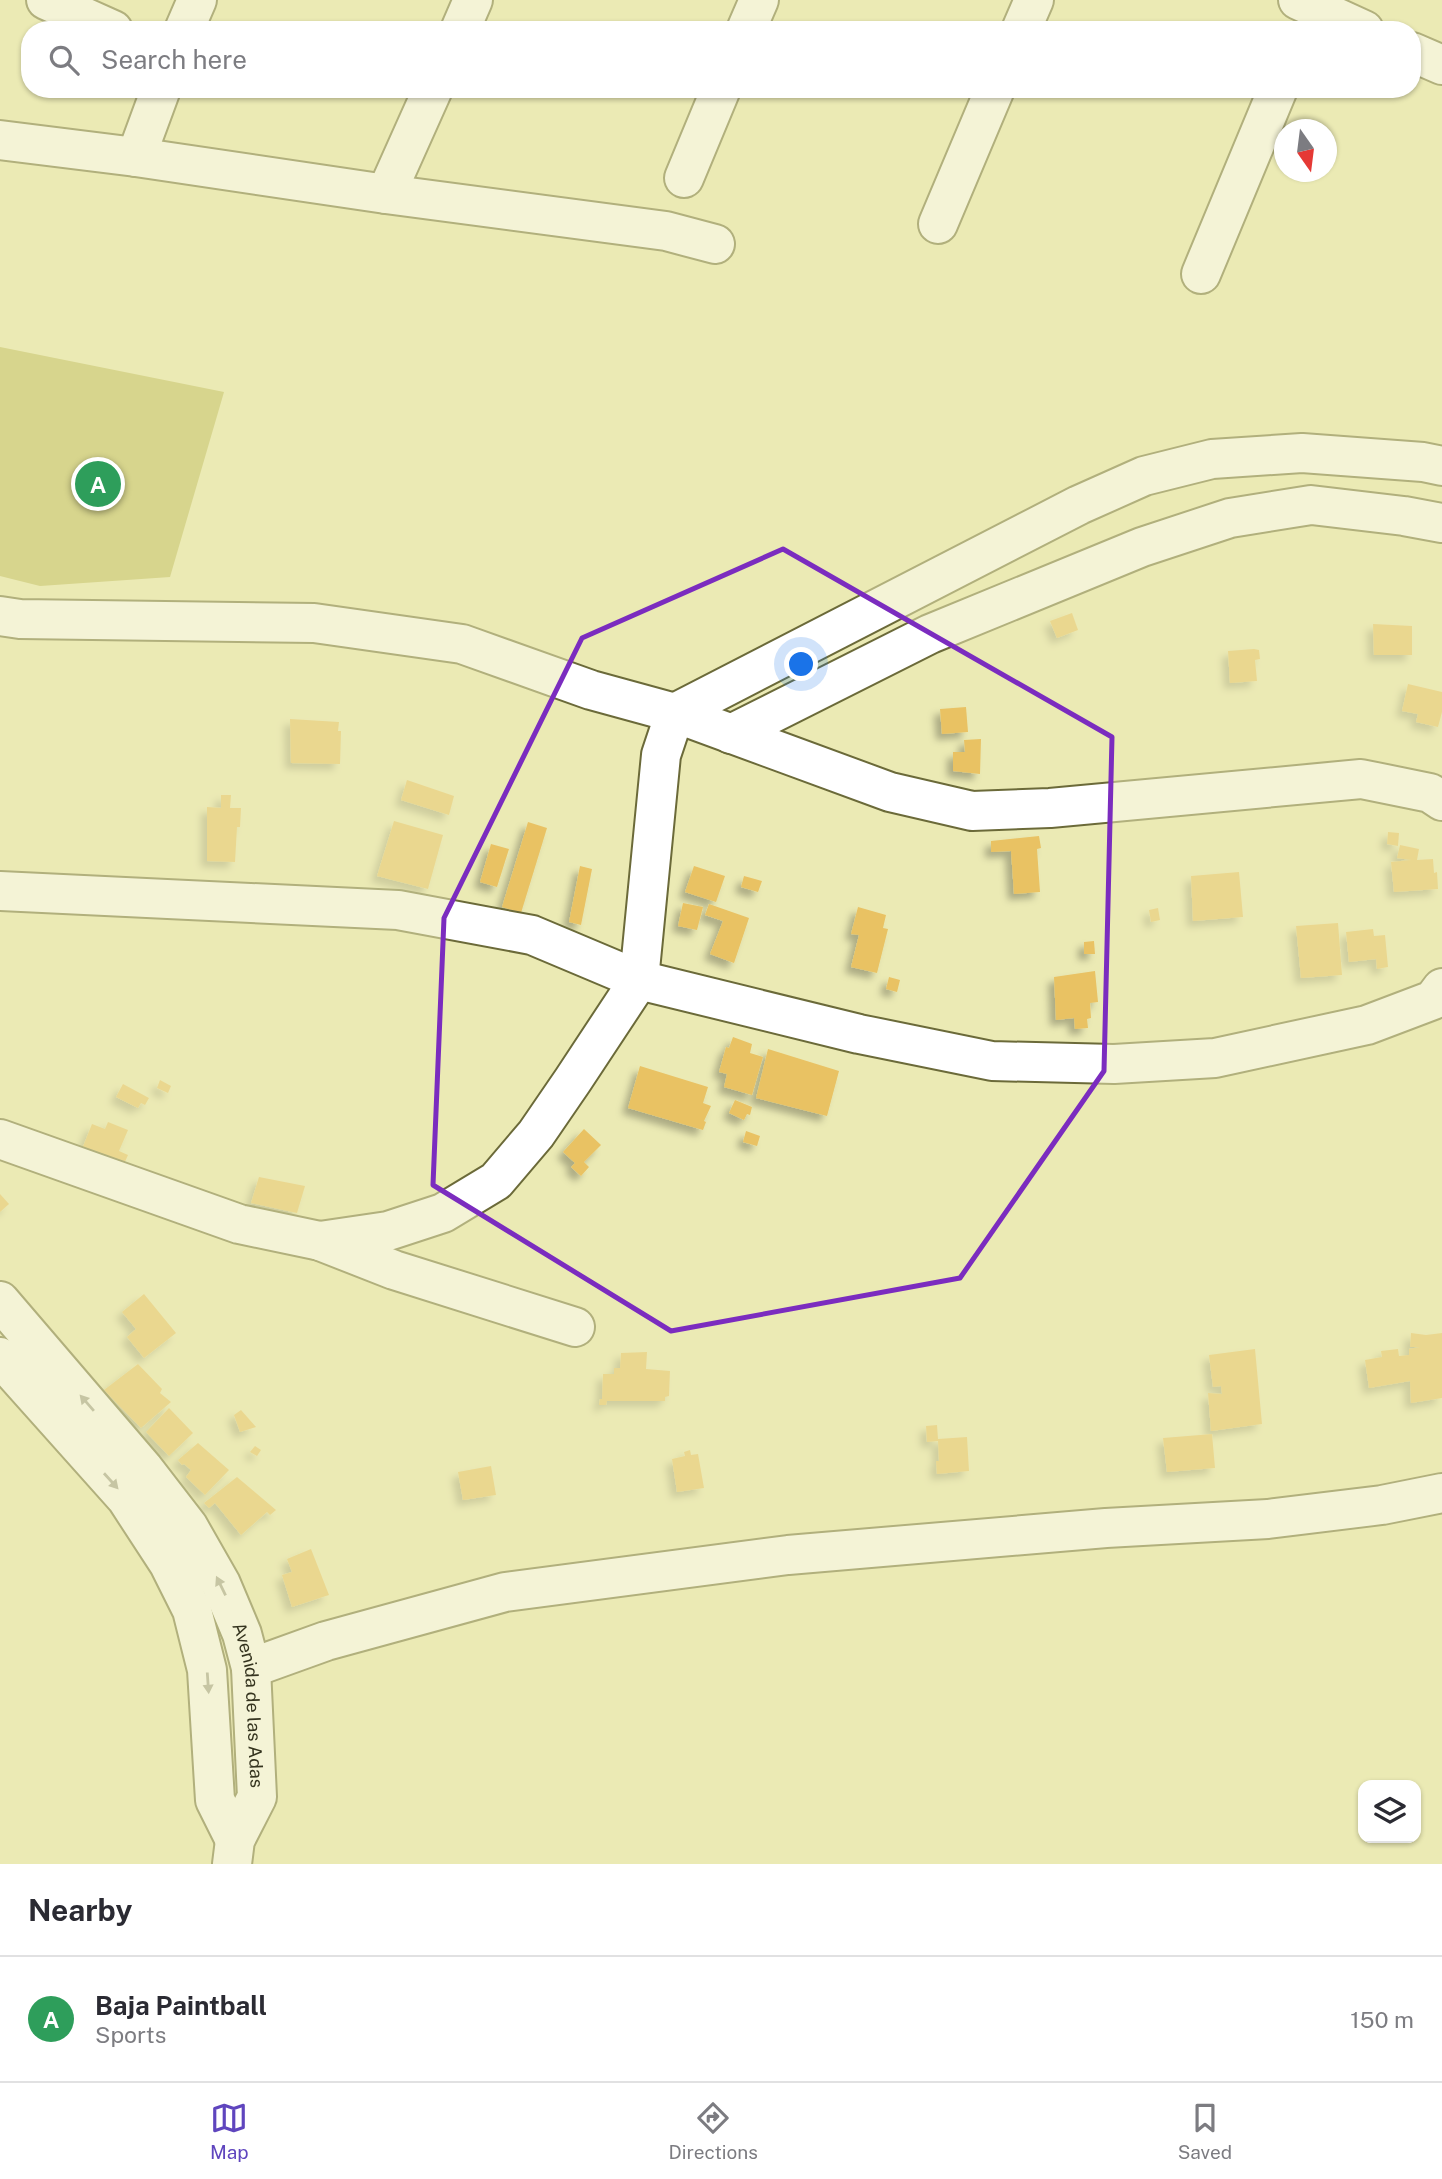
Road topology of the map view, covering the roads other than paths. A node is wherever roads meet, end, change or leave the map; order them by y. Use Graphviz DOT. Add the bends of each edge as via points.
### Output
graph roads {
  1 [pos="46,0"];
  2 [pos="197,0"];
  3 [pos="473,0"];
  4 [pos="759,0"];
  5 [pos="1034,0"];
  6 [pos="1307,9"];
  7 [pos="93,21"];
  8 [pos="188,21"];
  9 [pos="464,21"];
  10 [pos="750,21"];
  11 [pos="1025,21"];
  12 [pos="1340,21"];
  13 [pos="1421,56"];
  14 [pos="1442,65"];
  15 [pos="158,98"];
  16 [pos="429,98"];
  17 [pos="717,98"];
  18 [pos="991,98"];
  19 [pos="1274,98"];
  20 [pos="0,140"];
  21 [pos="136,157"];
  22 [pos="684,178"];
  23 [pos="386,194"];
  24 [pos="938,225"];
  25 [pos="715,244"];
  26 [pos="1201,274"];
  27 [pos="1442,466"];
  28 [pos="1442,523"];
  29 [pos="0,616"];
  30 [pos="675,713"];
  31 [pos="731,734"];
  32 [pos="1442,801"];
  33 [pos="0,891"];
  34 [pos="639,980"];
  35 [pos="1442,988"];
  36 [pos="0,1139"];
  37 [pos="320,1241"];
  38 [pos="0,1301"];
  39 [pos="575,1327"];
  40 [pos="0,1357"];
  41 [pos="1442,1493"];
  42 [pos="251,1668"];
  43 [pos="234,1852"];
  1 -- 7 [label="street"];
  2 -- 8 [label="street"];
  3 -- 9 [label="street"];
  4 -- 10 [label="street"];
  5 -- 11 [label="street"];
  6 -- 12 [label="street"];
  13 -- 14 [label="street"];
  15 -- 21 [label="street"];
  16 -- 23 [label="street"];
  17 -- 22 [label="street"];
  18 -- 24 [label="street"];
  19 -- 26 [label="street"];
  20 -- 21 [label="street"];
  21 -- 23 [label="street"];
  23 -- 25 [label="street" via="666,231"];
  27 -- 30 [label="street" via="1302,453 1212,459 1144,476"];
  28 -- 31 [label="street" via="1311,505 1230,518 1142,547 930,634"];
  29 -- 30 [label="street" via="314,623 462,644 591,690"];
  30 -- 31 [label="street"];
  30 -- 34 [label="street" via="661,755"];
  31 -- 32 [label="street" via="890,792 972,811 1361,779 1430,793"];
  33 -- 34 [label="street" via="398,910 532,935"];
  34 -- 35 [label="street" via="992,1061 1114,1064 1215,1058 1367,1025 1433,1000"];
  34 -- 37 [label="street" via="536,1134 496,1181 443,1213 388,1231"];
  36 -- 37 [label="street" via="239,1224"];
  37 -- 39 [label="street" via="394,1270"];
  42 -- 38 [label="street, Avenida de las Adas, one-way" via="221,1584 188,1526"];
  40 -- 43 [label="street, Avenida de las Adas, one-way" via="126,1498 175,1575 191,1610 207,1670 215,1800"];
  41 -- 42 [label="street" via="1382,1506 1268,1519 788,1555 505,1592 326,1641"];
  42 -- 43 [label="street, Avenida de las Adas" via="257,1797"];
}
